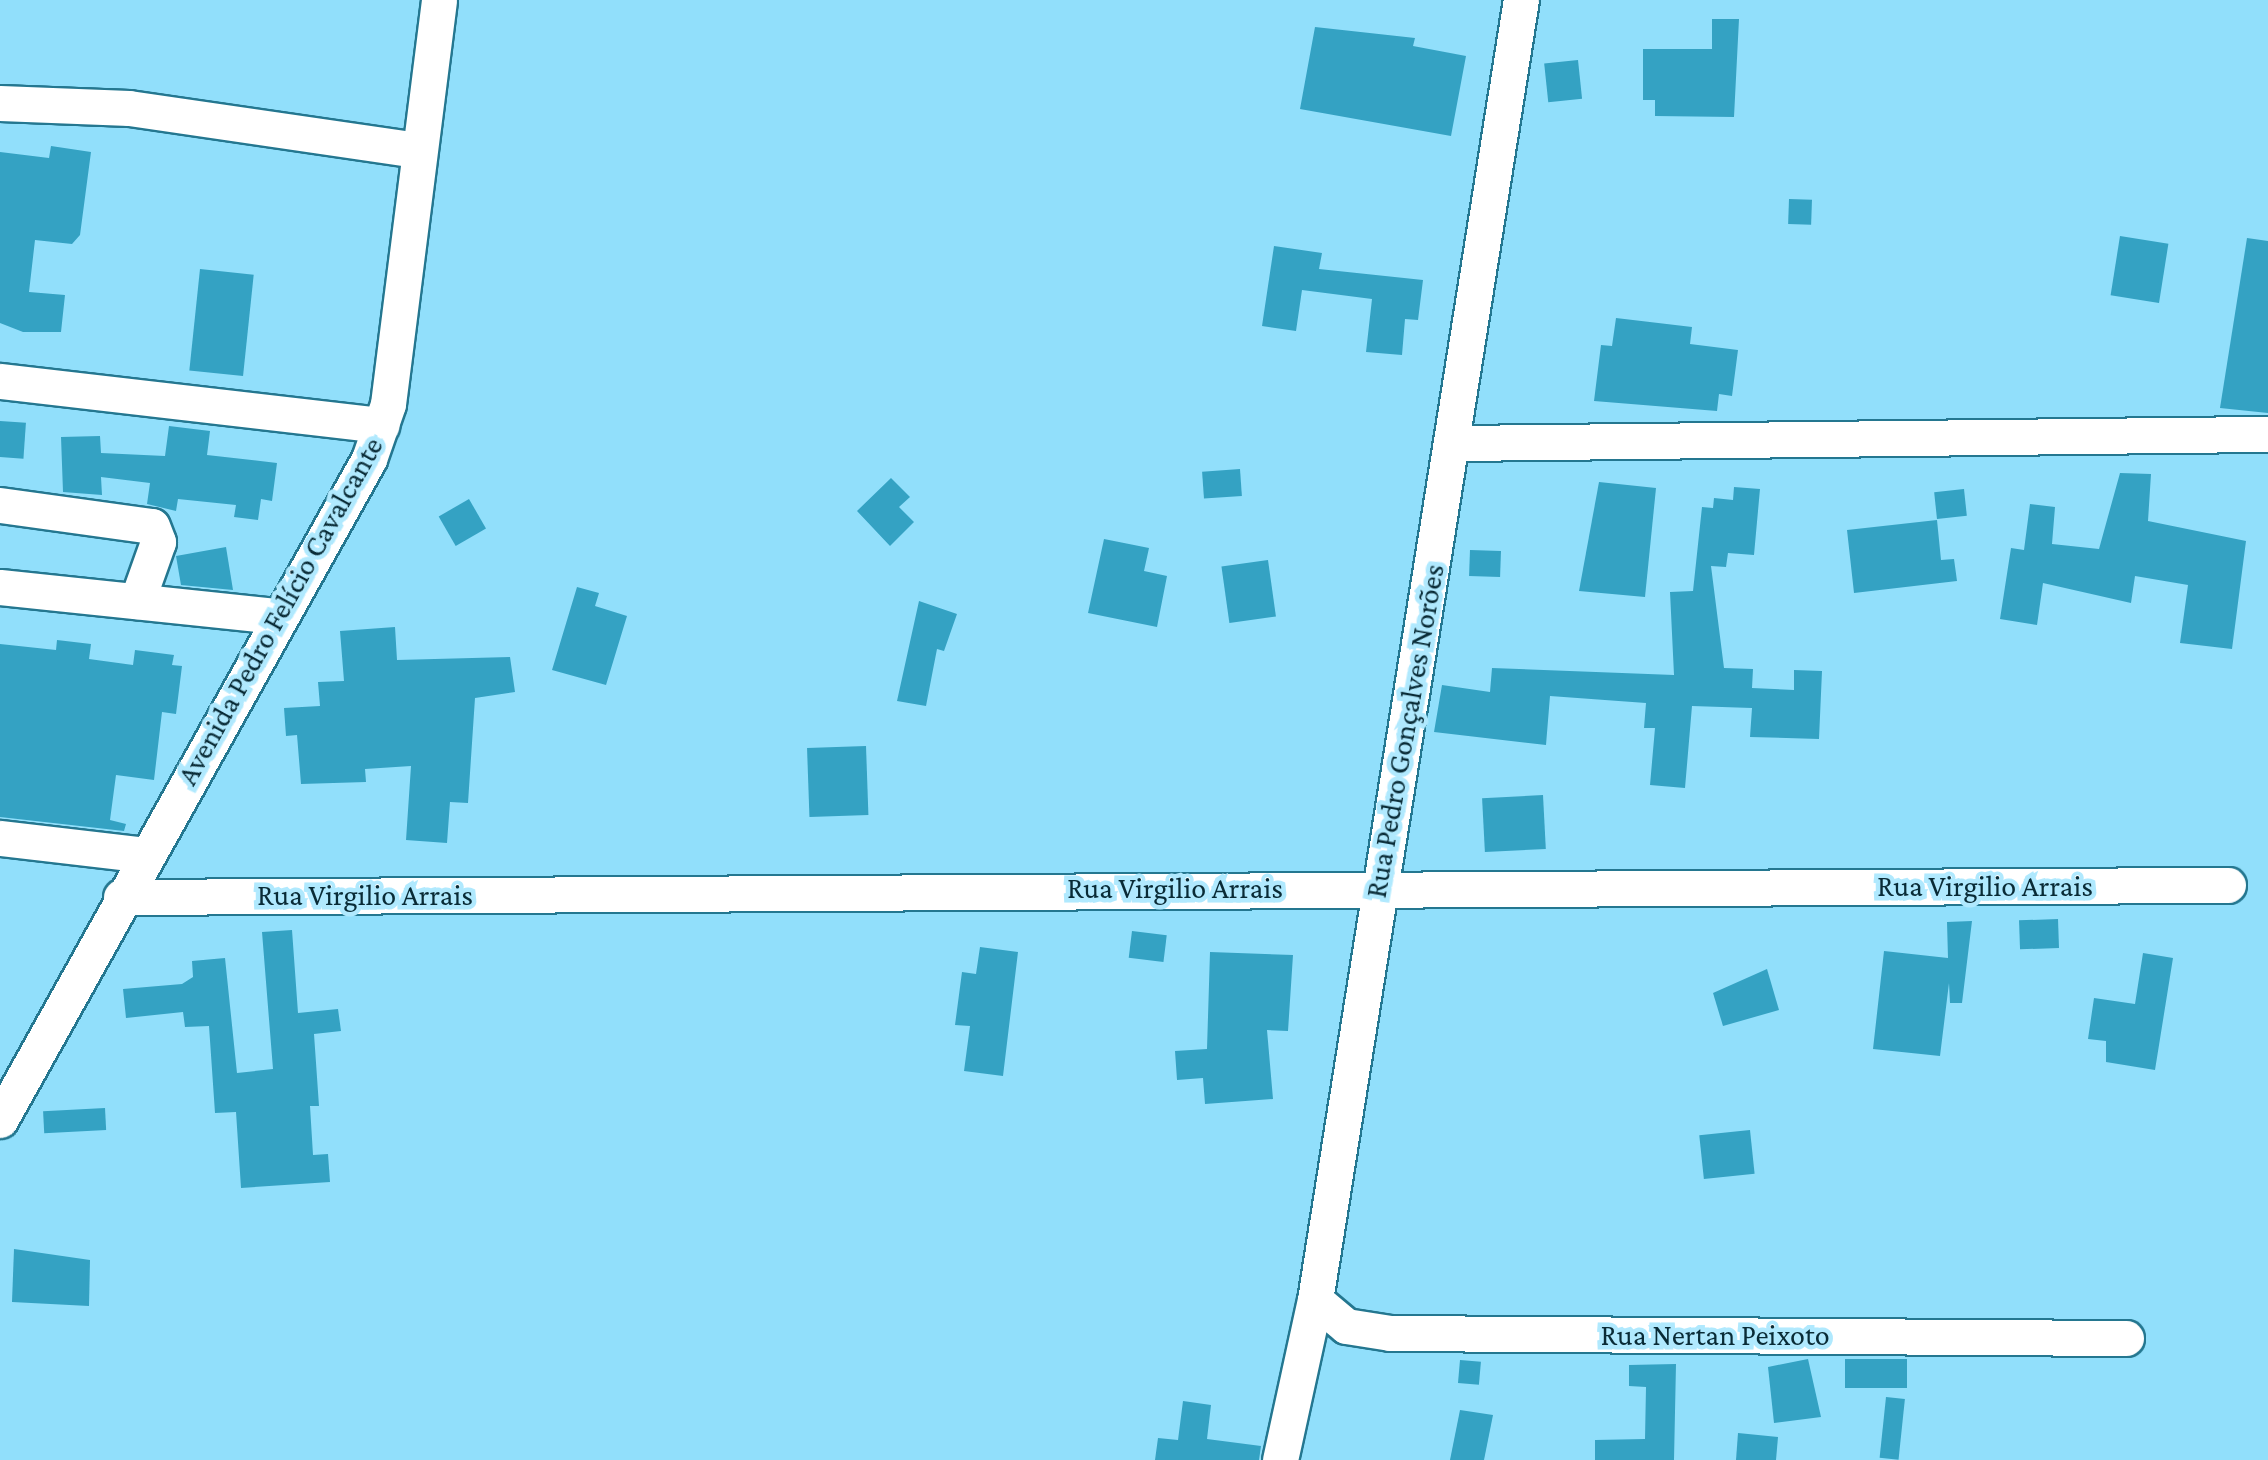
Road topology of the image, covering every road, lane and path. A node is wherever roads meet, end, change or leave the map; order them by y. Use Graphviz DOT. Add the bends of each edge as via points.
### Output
graph roads {
  1 [pos="439,0"];
  2 [pos="1521,0"];
  3 [pos="0,103"];
  4 [pos="418,150"];
  5 [pos="0,381"];
  6 [pos="381,425"];
  7 [pos="2268,434"];
  8 [pos="1456,443"];
  9 [pos="0,505"];
  10 [pos="0,586"];
  11 [pos="138,601"];
  12 [pos="276,616"];
  13 [pos="0,838"];
  14 [pos="147,855"];
  15 [pos="2228,886"];
  16 [pos="1376,887"];
  17 [pos="122,897"];
  18 [pos="0,1120"];
  19 [pos="1315,1300"];
  20 [pos="2126,1338"];
  21 [pos="1280,1460"];
  1 -- 4 [label="street, Avenida Pedro Felício Cavalcante"];
  2 -- 8 [label="street, Rua Pedro Gonçalves Norões"];
  3 -- 4 [label="street" via="129,108"];
  4 -- 6 [label="street, Avenida Pedro Felício Cavalcante"];
  5 -- 6 [label="street"];
  6 -- 12 [label="street, Avenida Pedro Felício Cavalcante"];
  7 -- 8 [label="street"];
  8 -- 16 [label="street, Rua Pedro Gonçalves Norões"];
  9 -- 11 [label="street" via="152,526 158,542"];
  10 -- 11 [label="street"];
  11 -- 12 [label="street"];
  12 -- 14 [label="street, Avenida Pedro Felício Cavalcante"];
  13 -- 14 [label="street"];
  14 -- 17 [label="street, Avenida Pedro Felício Cavalcante"];
  15 -- 16 [label="street, Rua Virgilio Arrais"];
  16 -- 17 [label="street, Rua Virgilio Arrais"];
  16 -- 19 [label="street, Rua Pedro Gonçalves Norões"];
  17 -- 18 [label="street, Avenida Pedro Felício Cavalcante"];
  19 -- 20 [label="street, Rua Nertan Peixoto" via="1346,1326 1390,1333"];
  19 -- 21 [label="street, Rua Pedro Gonçalves Norões"];
}
